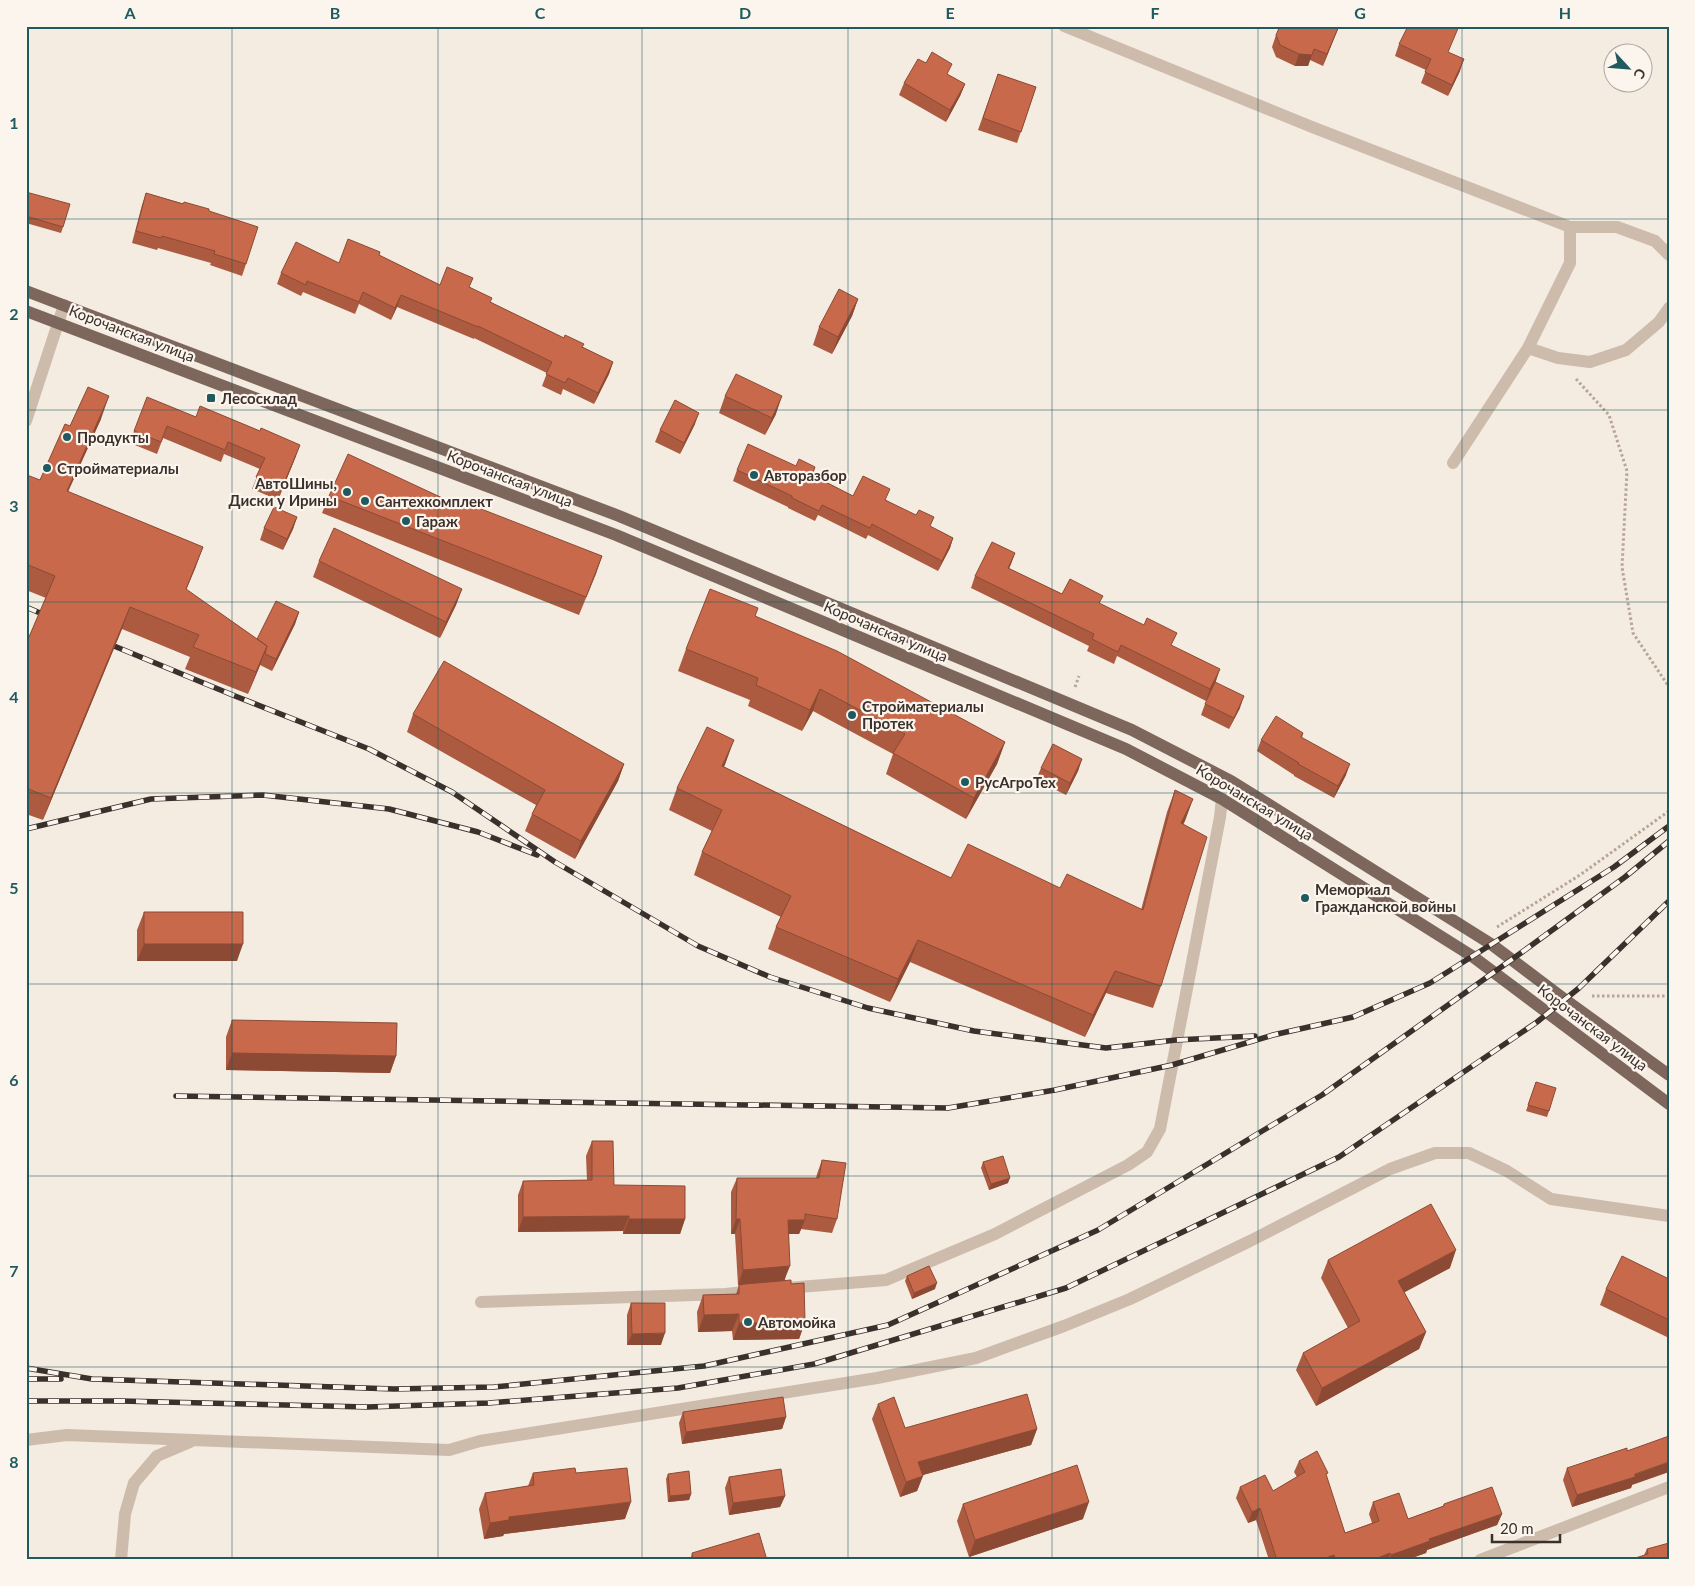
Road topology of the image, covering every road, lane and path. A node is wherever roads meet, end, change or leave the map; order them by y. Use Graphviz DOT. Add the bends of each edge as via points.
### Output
graph roads {
  1 [pos="1064,26"];
  2 [pos="1570,227"];
  3 [pos="1669,255"];
  4 [pos="26,291"];
  5 [pos="64,305"];
  6 [pos="1669,308"];
  7 [pos="26,311"];
  8 [pos="57,322"];
  9 [pos="1528,348"];
  10 [pos="1558,358"];
  11 [pos="26,421"];
  12 [pos="1453,463"];
  13 [pos="1669,687"];
  14 [pos="1222,799"];
  15 [pos="1669,811"];
  16 [pos="1495,929"];
  17 [pos="1590,996"];
  18 [pos="1669,996"];
  19 [pos="1669,1075"];
  20 [pos="1669,1104"];
  21 [pos="1669,1216"];
  22 [pos="481,1302"];
  23 [pos="26,1440"];
  24 [pos="195,1440"];
  25 [pos="1669,1487"];
  26 [pos="121,1560"];
  27 [pos="1480,1560"];
  1 -- 2 [label="street"];
  2 -- 3 [label="street" via="1617,227 1655,241"];
  2 -- 9 [label="street" via="1570,263"];
  4 -- 5 [label="main road, Корочанская улица"];
  5 -- 8 [label="street"];
  5 -- 19 [label="main road, Корочанская улица" via="619,516 1132,730 1231,781 1491,944"];
  6 -- 10 [label="street" via="1659,322 1626,350 1590,362"];
  7 -- 8 [label="main road, Корочанская улица"];
  8 -- 11 [label="street"];
  8 -- 14 [label="main road, Корочанская улица" via="616,535 1126,749"];
  9 -- 10 [label="street"];
  9 -- 12 [label="street"];
  10 -- 13 [label="path" via="1609,415 1627,470 1622,567 1633,633"];
  14 -- 20 [label="main road, Корочанская улица" via="1480,961"];
  14 -- 22 [label="street" via="1160,1129 1147,1152 1128,1165 995,1234 886,1280 726,1294"];
  15 -- 16 [label="path" via="1580,875"];
  17 -- 18 [label="path"];
  21 -- 24 [label="street" via="1551,1199 1469,1152 1435,1152 1390,1169 1130,1299 976,1358 877,1378 480,1442 449,1450"];
  23 -- 24 [label="street" via="67,1435"];
  24 -- 26 [label="street" via="157,1456 134,1483 125,1514"];
  25 -- 27 [label="street"];
}
